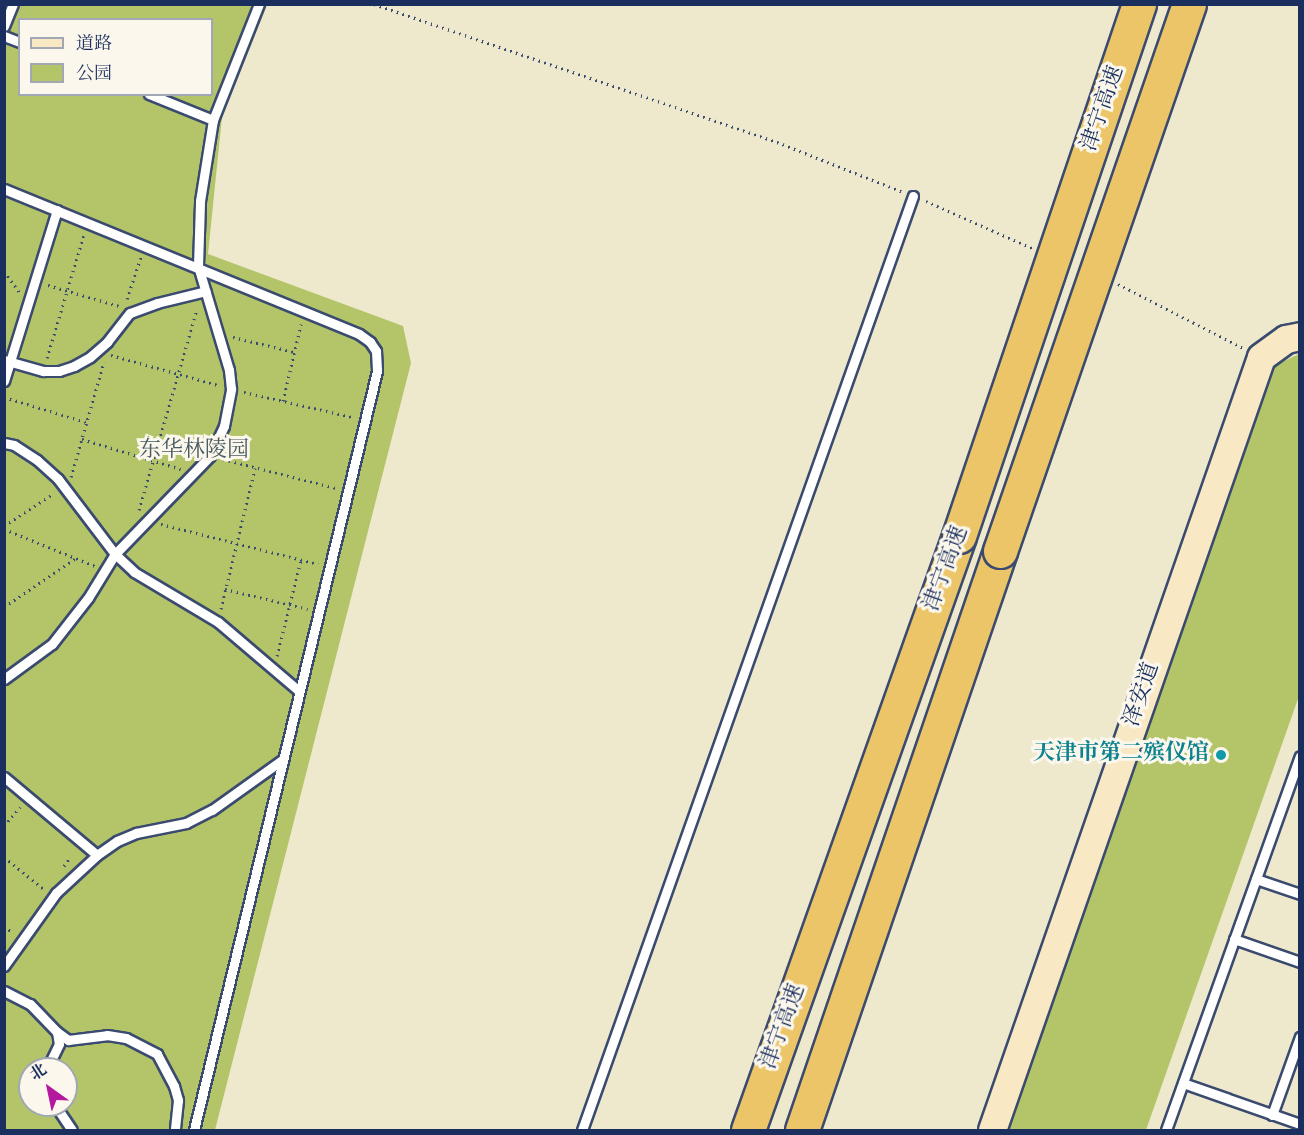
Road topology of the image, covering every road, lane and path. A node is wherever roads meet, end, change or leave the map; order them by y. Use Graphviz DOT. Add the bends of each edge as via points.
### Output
graph roads {
  1 [pos="13,4"];
  2 [pos="259,4"];
  3 [pos="374,4"];
  4 [pos="1139,4"];
  5 [pos="1190,4"];
  6 [pos="4,26"];
  7 [pos="154,96"];
  8 [pos="213,120"];
  9 [pos="4,189"];
  10 [pos="913,196"];
  11 [pos="57,210"];
  12 [pos="88,222"];
  13 [pos="144,245"];
  14 [pos="1043,252"];
  15 [pos="198,266"];
  16 [pos="4,271"];
  17 [pos="1108,280"];
  18 [pos="35,282"];
  19 [pos="67,291"];
  20 [pos="207,294"];
  21 [pos="28,304"];
  22 [pos="304,311"];
  23 [pos="220,334"];
  24 [pos="1293,338"];
  25 [pos="294,352"];
  26 [pos="1261,357"];
  27 [pos="7,362"];
  28 [pos="43,371"];
  29 [pos="178,374"];
  30 [pos="4,381"];
  31 [pos="231,389"];
  32 [pos="4,397"];
  33 [pos="283,401"];
  34 [pos="365,420"];
  35 [pos="87,422"];
  36 [pos="82,439"];
  37 [pos="4,443"];
  38 [pos="210,456"];
  39 [pos="153,460"];
  40 [pos="255,468"];
  41 [pos="195,473"];
  42 [pos="66,488"];
  43 [pos="347,491"];
  44 [pos="145,520"];
  45 [pos="4,528"];
  46 [pos="137,529"];
  47 [pos="237,543"];
  48 [pos="115,554"];
  49 [pos="76,558"];
  50 [pos="301,560"];
  51 [pos="329,567"];
  52 [pos="104,570"];
  53 [pos="225,589"];
  54 [pos="290,605"];
  55 [pos="4,607"];
  56 [pos="318,612"];
  57 [pos="218,622"];
  58 [pos="277,657"];
  59 [pos="4,679"];
  60 [pos="298,690"];
  61 [pos="1299,756"];
  62 [pos="282,760"];
  63 [pos="4,777"];
  64 [pos="28,797"];
  65 [pos="4,826"];
  66 [pos="97,855"];
  67 [pos="4,857"];
  68 [pos="1256,879"];
  69 [pos="1299,894"];
  70 [pos="54,897"];
  71 [pos="4,926"];
  72 [pos="12,932"];
  73 [pos="1234,939"];
  74 [pos="867,947"];
  75 [pos="1299,962"];
  76 [pos="4,966"];
  77 [pos="4,991"];
  78 [pos="1299,1037"];
  79 [pos="63,1042"];
  80 [pos="54,1057"];
  81 [pos="1183,1083"];
  82 [pos="1272,1115"];
  83 [pos="62,1117"];
  84 [pos="1299,1124"];
  85 [pos="70,1130"];
  86 [pos="175,1131"];
  87 [pos="194,1131"];
  88 [pos="582,1131"];
  89 [pos="746,1131"];
  90 [pos="802,1131"];
  91 [pos="824,1131"];
  92 [pos="992,1131"];
  93 [pos="1166,1131"];
  1 -- 6 [label="lane"];
  2 -- 8 [label="lane"];
  3 -- 10 [label="path" via="777,142"];
  4 -- 89 [label="highway, 津宁高速, bridge" via="959,536"];
  5 -- 74 [label="highway, 津宁高速, bridge"];
  7 -- 8 [label="lane"];
  8 -- 15 [label="lane" via="200,201"];
  9 -- 11 [label="lane"];
  10 -- 14 [label="path"];
  10 -- 88 [label="lane"];
  11 -- 12 [label="lane"];
  11 -- 18 [label="lane"];
  12 -- 13 [label="lane"];
  12 -- 19 [label="path"];
  13 -- 15 [label="lane"];
  13 -- 19 [label="path" via="124,308"];
  15 -- 20 [label="lane"];
  15 -- 22 [label="lane"];
  16 -- 21 [label="path"];
  17 -- 26 [label="path"];
  18 -- 19 [label="path"];
  18 -- 21 [label="lane"];
  19 -- 28 [label="path"];
  20 -- 23 [label="lane"];
  20 -- 28 [label="lane" via="141,308 124,318 90,357 59,371"];
  20 -- 29 [label="path" via="199,303"];
  21 -- 27 [label="lane"];
  22 -- 25 [label="path"];
  22 -- 34 [label="lane" via="359,334 376,351 377,371"];
  23 -- 25 [label="path"];
  23 -- 31 [label="lane"];
  24 -- 26 [label="street"];
  25 -- 33 [label="path"];
  26 -- 92 [label="street, 泽安道"];
  27 -- 28 [label="lane"];
  27 -- 30 [label="lane"];
  29 -- 31 [label="path"];
  29 -- 35 [label="path" via="107,354"];
  29 -- 39 [label="path"];
  31 -- 33 [label="path"];
  31 -- 38 [label="lane" via="224,426"];
  32 -- 35 [label="path"];
  33 -- 34 [label="path"];
  34 -- 43 [label="lane"];
  35 -- 36 [label="path"];
  36 -- 39 [label="path"];
  36 -- 42 [label="path"];
  37 -- 42 [label="lane" via="37,460"];
  38 -- 40 [label="path"];
  38 -- 41 [label="lane"];
  39 -- 41 [label="path"];
  39 -- 46 [label="path" via="136,518"];
  40 -- 43 [label="path"];
  40 -- 47 [label="path"];
  41 -- 44 [label="lane"];
  42 -- 45 [label="path"];
  42 -- 48 [label="lane"];
  43 -- 51 [label="lane"];
  44 -- 46 [label="lane"];
  44 -- 47 [label="path"];
  45 -- 49 [label="path"];
  46 -- 48 [label="lane"];
  47 -- 50 [label="path"];
  47 -- 53 [label="path"];
  48 -- 52 [label="lane"];
  48 -- 57 [label="lane" via="134,572"];
  49 -- 52 [label="path"];
  49 -- 55 [label="path"];
  50 -- 51 [label="path"];
  50 -- 54 [label="path"];
  51 -- 56 [label="lane"];
  52 -- 59 [label="lane" via="88,598 52,644"];
  53 -- 54 [label="path"];
  53 -- 57 [label="path"];
  54 -- 56 [label="path"];
  54 -- 58 [label="path"];
  56 -- 60 [label="lane"];
  57 -- 60 [label="lane"];
  60 -- 62 [label="lane"];
  61 -- 68 [label="lane"];
  62 -- 66 [label="lane" via="212,810 186,823 136,833"];
  62 -- 87 [label="lane"];
  63 -- 64 [label="lane"];
  64 -- 65 [label="path"];
  64 -- 66 [label="lane"];
  66 -- 70 [label="lane" via="69,878"];
  67 -- 70 [label="path"];
  68 -- 69 [label="lane"];
  68 -- 73 [label="lane"];
  70 -- 76 [label="lane"];
  71 -- 72 [label="path"];
  73 -- 75 [label="lane"];
  73 -- 81 [label="lane"];
  74 -- 90 [label="highway, 津宁高速"];
  74 -- 91 [label="highway"];
  77 -- 79 [label="lane" via="30,1004"];
  78 -- 82 [label="lane"];
  79 -- 80 [label="lane"];
  79 -- 86 [label="lane" via="107,1035 126,1038 157,1054 178,1100"];
  81 -- 82 [label="lane"];
  81 -- 93 [label="lane"];
  82 -- 84 [label="lane"];
  83 -- 85 [label="lane"];
}
